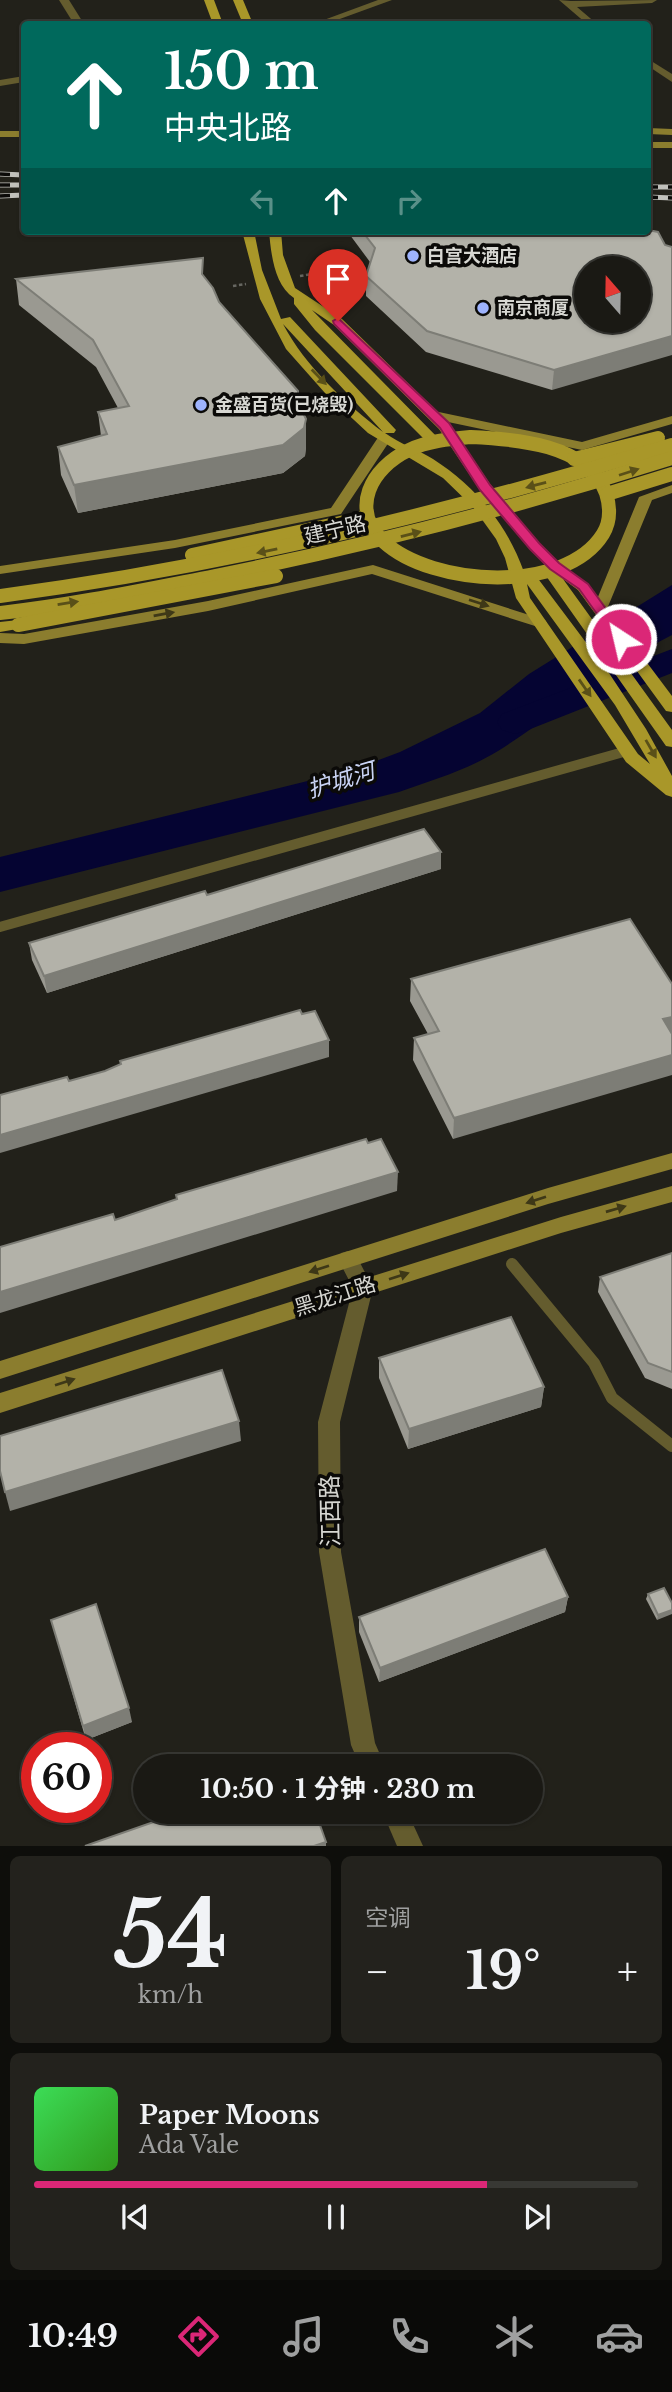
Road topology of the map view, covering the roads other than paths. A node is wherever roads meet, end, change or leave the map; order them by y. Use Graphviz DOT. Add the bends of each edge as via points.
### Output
graph roads {
  1 [pos="64,0"];
  2 [pos="209,0"];
  3 [pos="238,0"];
  4 [pos="387,0"];
  5 [pos="652,0"];
  6 [pos="566,2"];
  7 [pos="77,21"];
  8 [pos="217,21"];
  9 [pos="247,21"];
  10 [pos="327,21"];
  11 [pos="589,21"];
  12 [pos="651,64"];
  13 [pos="672,79"];
  14 [pos="21,80"];
  15 [pos="0,83"];
  16 [pos="651,131"];
  17 [pos="672,132"];
  18 [pos="0,134"];
  19 [pos="21,134"];
  20 [pos="651,145"];
  21 [pos="672,145"];
  22 [pos="248,235"];
  23 [pos="275,235"];
  24 [pos="290,290"];
  25 [pos="267,295"];
  26 [pos="434,415"];
  27 [pos="672,420"];
  28 [pos="672,434"];
  29 [pos="384,439"];
  30 [pos="435,442"];
  31 [pos="672,445"];
  32 [pos="408,450"];
  33 [pos="672,458"];
  34 [pos="574,459"];
  35 [pos="672,474"];
  36 [pos="672,489"];
  37 [pos="607,494"];
  38 [pos="366,518"];
  39 [pos="389,547"];
  40 [pos="0,570"];
  41 [pos="549,570"];
  42 [pos="528,575"];
  43 [pos="0,587"];
  44 [pos="0,596"];
  45 [pos="600,609"];
  46 [pos="0,613"];
  47 [pos="540,623"];
  48 [pos="0,627"];
  49 [pos="0,638"];
  50 [pos="671,705"];
  51 [pos="672,742"];
  52 [pos="628,751"];
  53 [pos="671,790"];
  54 [pos="0,927"];
  55 [pos="672,1160"];
  56 [pos="672,1194"];
  57 [pos="348,1259"];
  58 [pos="512,1264"];
  59 [pos="363,1288"];
  60 [pos="0,1370"];
  61 [pos="0,1403"];
  62 [pos="672,1446"];
  63 [pos="367,1754"];
  64 [pos="400,1824"];
  65 [pos="410,1846"];
  1 -- 7 [label="street"];
  2 -- 8 [label="main road"];
  3 -- 9 [label="main road"];
  4 -- 10 [label="street"];
  5 -- 6 [label="street"];
  6 -- 11 [label="street"];
  12 -- 13 [label="street"];
  14 -- 15 [label="street"];
  16 -- 17 [label="main road"];
  18 -- 19 [label="main road"];
  20 -- 21 [label="main road"];
  22 -- 25 [label="main road" via="250,259"];
  23 -- 24 [label="main road" via="277,255"];
  24 -- 26 [label="main road" via="338,321"];
  24 -- 30 [label="main road" via="349,358"];
  25 -- 29 [label="main road, one-way" via="283,336"];
  25 -- 32 [label="main road" via="295,332"];
  26 -- 27 [label="main road" via="582,446"];
  26 -- 45 [label="main road" via="534,546 583,587"];
  28 -- 34 [label="main road, bridge"];
  29 -- 40 [label="main road" via="336,511 175,544"];
  29 -- 47 [label="main road" via="429,462 462,486 508,545 523,598"];
  30 -- 32 [label="main road, bridge"];
  30 -- 34 [label="main road, bridge" via="471,436 508,438"];
  31 -- 44 [label="main road, 建宁路, one-way, bridge" via="323,539 171,570"];
  32 -- 38 [label="main road, bridge" via="371,480 364,498"];
  46 -- 33 [label="main road, 建宁路, one-way, bridge" via="332,554"];
  34 -- 37 [label="main road, bridge" via="595,475"];
  35 -- 37 [label="main road, bridge"];
  36 -- 45 [label="main road" via="646,497"];
  37 -- 41 [label="main road, bridge" via="610,516 601,537 580,556"];
  38 -- 39 [label="main road, bridge"];
  38 -- 43 [label="main road, bridge" via="176,558"];
  39 -- 42 [label="main road, bridge" via="416,563 451,574"];
  39 -- 48 [label="main road, bridge" via="284,575"];
  41 -- 42 [label="main road, bridge"];
  41 -- 51 [label="main road"];
  42 -- 53 [label="main road, one-way" via="652,750"];
  45 -- 50 [label="main road"];
  49 -- 47 [label="main road, one-way" via="24,639 208,607 373,569"];
  47 -- 52 [label="main road, one-way"];
  52 -- 53 [label="main road"];
  52 -- 54 [label="lane"];
  55 -- 57 [label="main road, 黑龙江路, one-way"];
  59 -- 56 [label="main road, 黑龙江路, one-way"];
  57 -- 59 [label="street"];
  57 -- 60 [label="main road, 黑龙江路, one-way"];
  58 -- 62 [label="lane" via="594,1363 612,1398"];
  61 -- 59 [label="main road, 黑龙江路, one-way"];
  59 -- 63 [label="street, 江西路" via="329,1422 330,1552"];
  64 -- 65 [label="street"];
}
